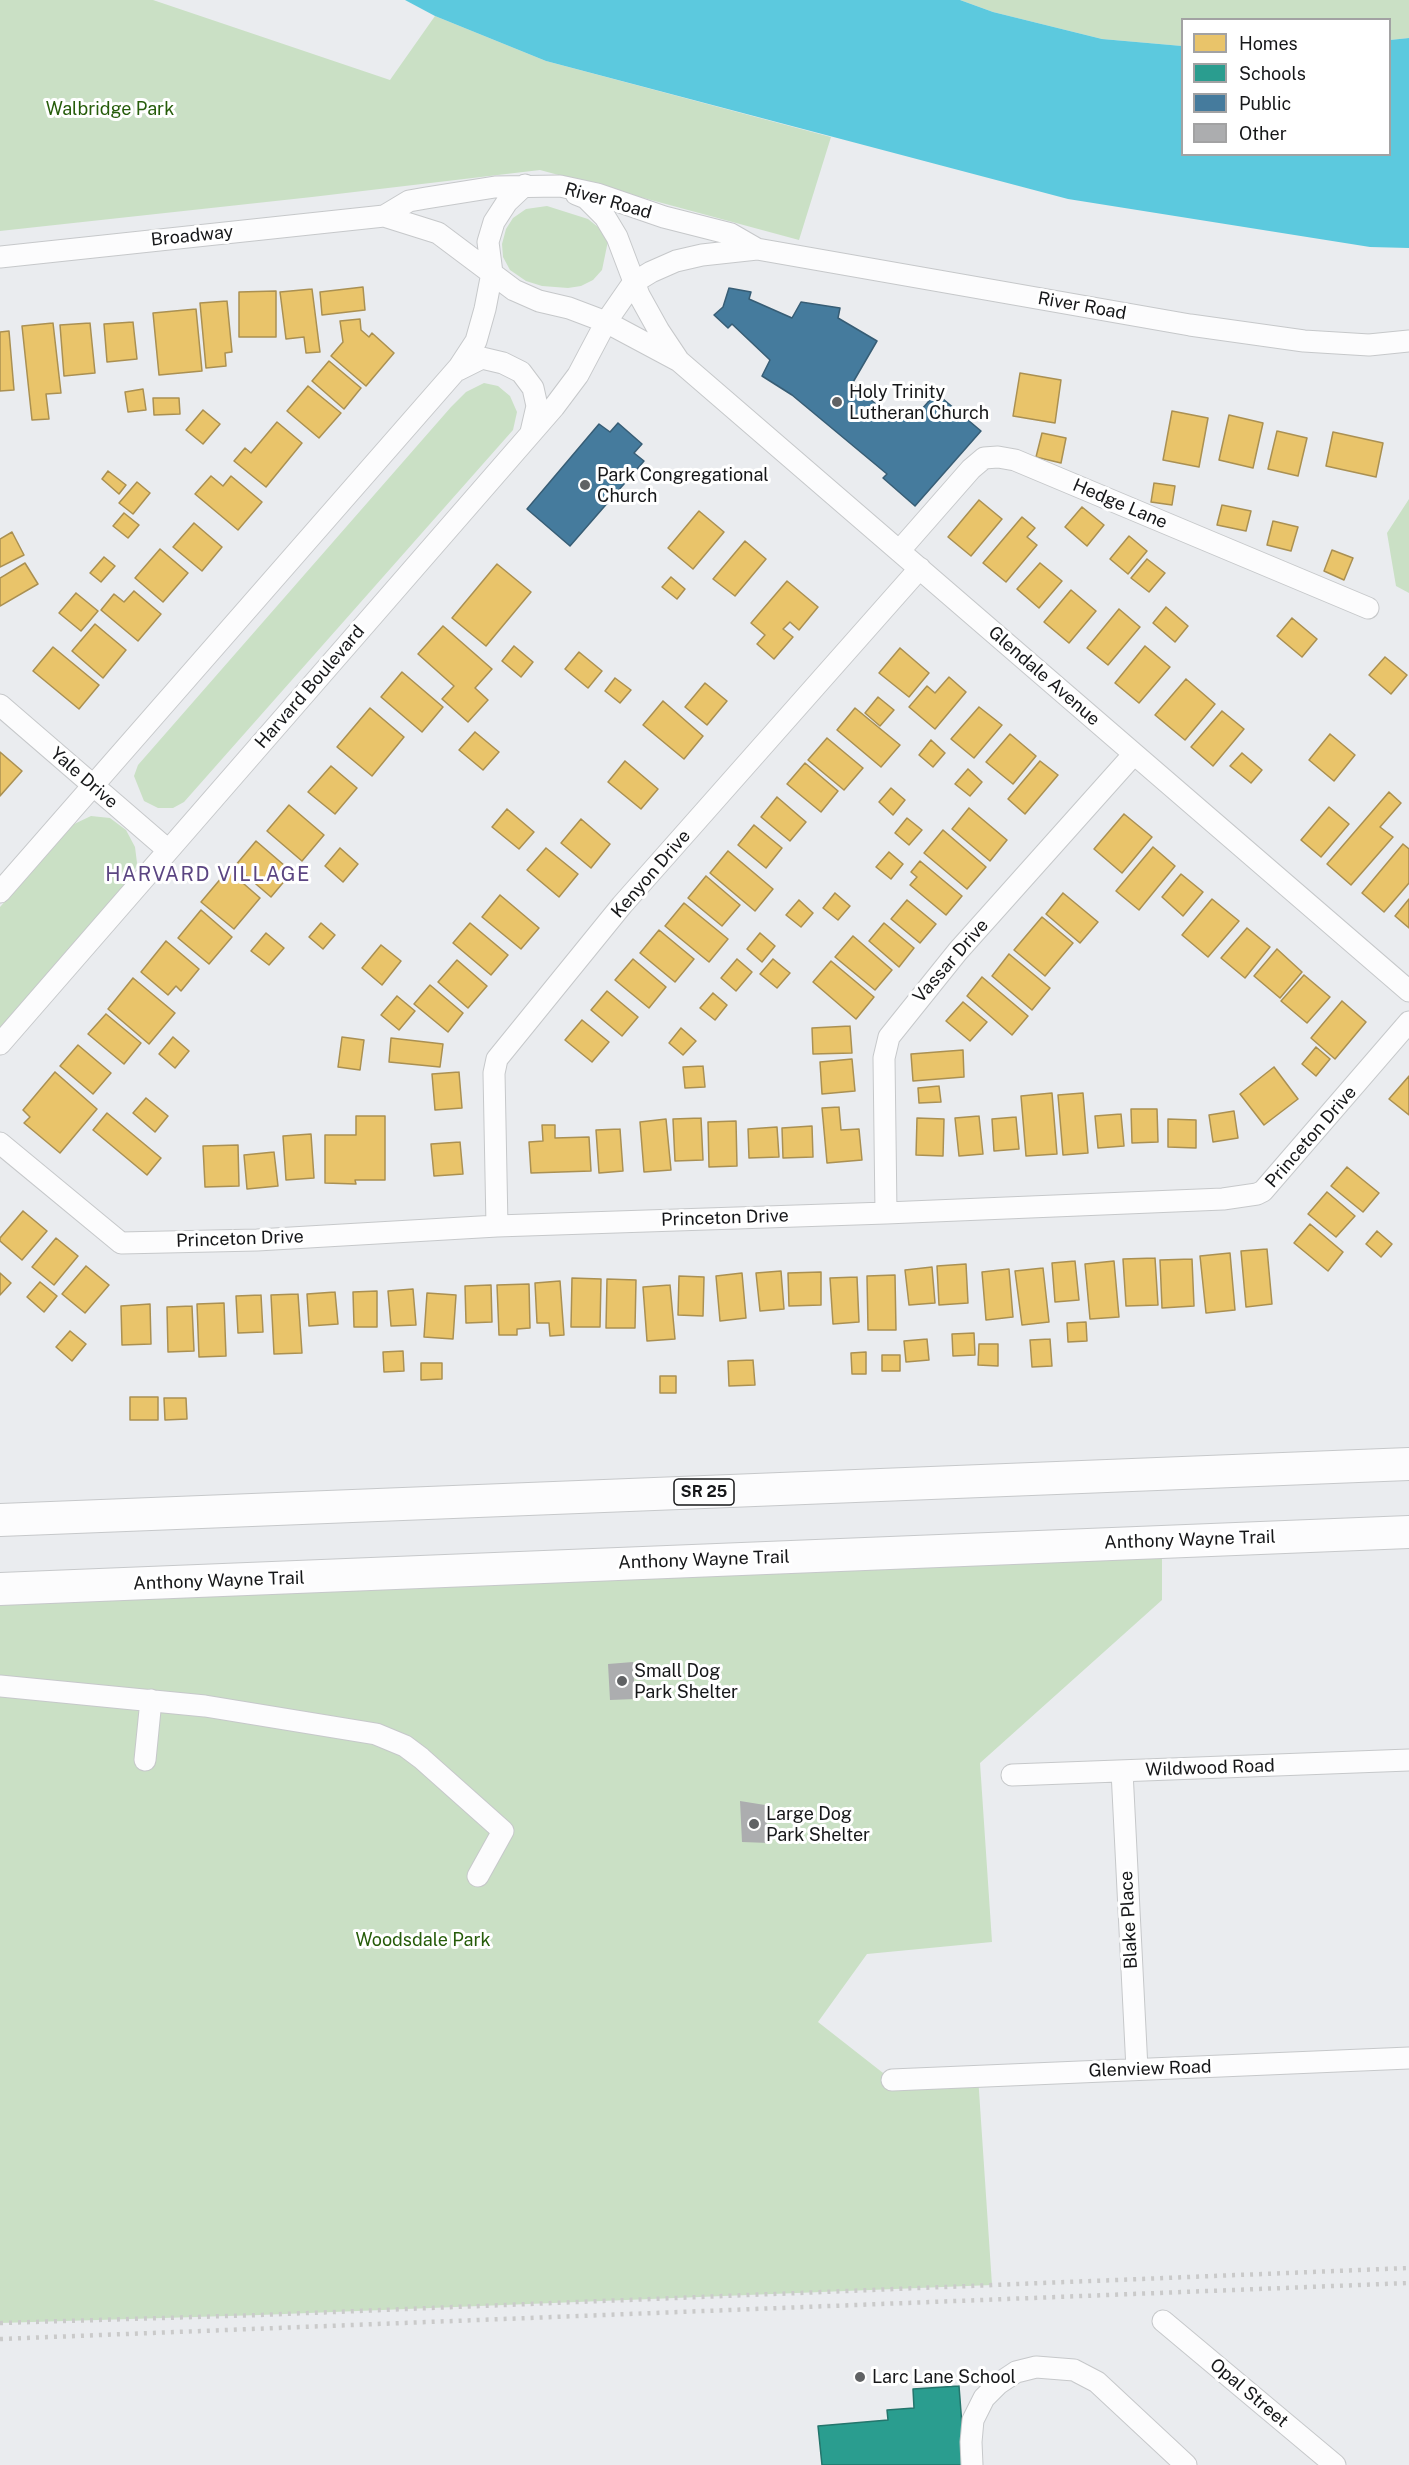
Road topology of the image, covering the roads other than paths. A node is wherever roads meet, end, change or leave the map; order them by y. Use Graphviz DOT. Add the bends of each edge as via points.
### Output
graph roads {
  1 [pos="525,185"];
  2 [pos="560,186"];
  3 [pos="384,216"];
  4 [pos="757,249"];
  5 [pos="0,257"];
  6 [pos="492,273"];
  7 [pos="633,283"];
  8 [pos="606,322"];
  9 [pos="1409,341"];
  10 [pos="679,361"];
  11 [pos="454,373"];
  12 [pos="531,432"];
  13 [pos="900,550"];
  14 [pos="920,568"];
  15 [pos="1368,608"];
  16 [pos="0,705"];
  17 [pos="1134,754"];
  18 [pos="92,785"];
  19 [pos="168,850"];
  20 [pos="0,892"];
  21 [pos="1409,991"];
  22 [pos="1409,1022"];
  23 [pos="0,1044"];
  24 [pos="0,1143"];
  25 [pos="886,1213"];
  26 [pos="497,1226"];
  27 [pos="1409,1464"];
  28 [pos="0,1520"];
  29 [pos="1409,1532"];
  30 [pos="1338,1534"];
  31 [pos="1409,1538"];
  32 [pos="0,1589"];
  33 [pos="0,1686"];
  34 [pos="150,1700"];
  35 [pos="1409,1760"];
  36 [pos="145,1761"];
  37 [pos="1122,1771"];
  38 [pos="1012,1775"];
  39 [pos="478,1876"];
  40 [pos="1409,2058"];
  41 [pos="1137,2069"];
  42 [pos="892,2080"];
  43 [pos="1163,2321"];
  44 [pos="972,2465"];
  45 [pos="1186,2465"];
  46 [pos="1335,2465"];
  1 -- 2 [label="street, River Road"];
  1 -- 3 [label="street, Broadway" via="409,201"];
  1 -- 6 [label="street" via="494,222 488,242"];
  2 -- 4 [label="street, River Road" via="731,234"];
  2 -- 7 [label="street, Glendale Avenue" via="586,198 605,217 617,237"];
  3 -- 5 [label="street, Broadway"];
  3 -- 6 [label="street, Broadway" via="438,233"];
  4 -- 7 [label="street, River Road" via="676,261"];
  4 -- 9 [label="street, River Road" via="1190,325 1304,341 1369,345"];
  6 -- 8 [label="street, Broadway" via="514,290 539,301"];
  6 -- 11 [label="street" via="476,341"];
  7 -- 8 [label="street, River Road"];
  7 -- 10 [label="street, Glendale Avenue"];
  8 -- 10 [label="street, Glendale Avenue"];
  8 -- 12 [label="street, Harvard Boulevard" via="578,375"];
  10 -- 13 [label="street, Glendale Avenue"];
  11 -- 12 [label="street" via="482,358 521,372 533,388 537,406"];
  11 -- 18 [label="street"];
  12 -- 19 [label="street, Harvard Boulevard"];
  13 -- 14 [label="street, Glendale Avenue"];
  13 -- 15 [label="street, Hedge Lane" via="971,469 984,458 998,457 1015,460"];
  14 -- 17 [label="street, Glendale Avenue"];
  14 -- 26 [label="street, Kenyon Drive" via="622,905 497,1059"];
  16 -- 18 [label="street, Yale Drive"];
  17 -- 21 [label="street, Glendale Avenue"];
  17 -- 25 [label="street, Vassar Drive" via="958,951 888,1037 884,1058"];
  18 -- 19 [label="street, Yale Drive"];
  18 -- 20 [label="street"];
  19 -- 23 [label="street, Harvard Boulevard"];
  22 -- 25 [label="street, Princeton Drive" via="1287,1165 1257,1194"];
  24 -- 26 [label="street, Princeton Drive" via="121,1244"];
  25 -- 26 [label="street, Princeton Drive"];
  27 -- 28 [label="highway, SR 25"];
  29 -- 30 [label="highway, Anthony Wayne Trail"];
  30 -- 31 [label="highway"];
  30 -- 32 [label="highway, Anthony Wayne Trail"];
  33 -- 34 [label="street"];
  34 -- 36 [label="street"];
  34 -- 39 [label="street" via="376,1734 405,1746 503,1831"];
  35 -- 37 [label="street, Wildwood Road"];
  37 -- 38 [label="street, Wildwood Road"];
  37 -- 41 [label="street, Blake Place"];
  40 -- 41 [label="street, Glenview Road"];
  41 -- 42 [label="street, Glenview Road"];
  43 -- 46 [label="street, Opal Street"];
  44 -- 45 [label="street" via="973,2420 984,2398 1016,2372 1036,2367 1074,2370 1092,2379"];
}
